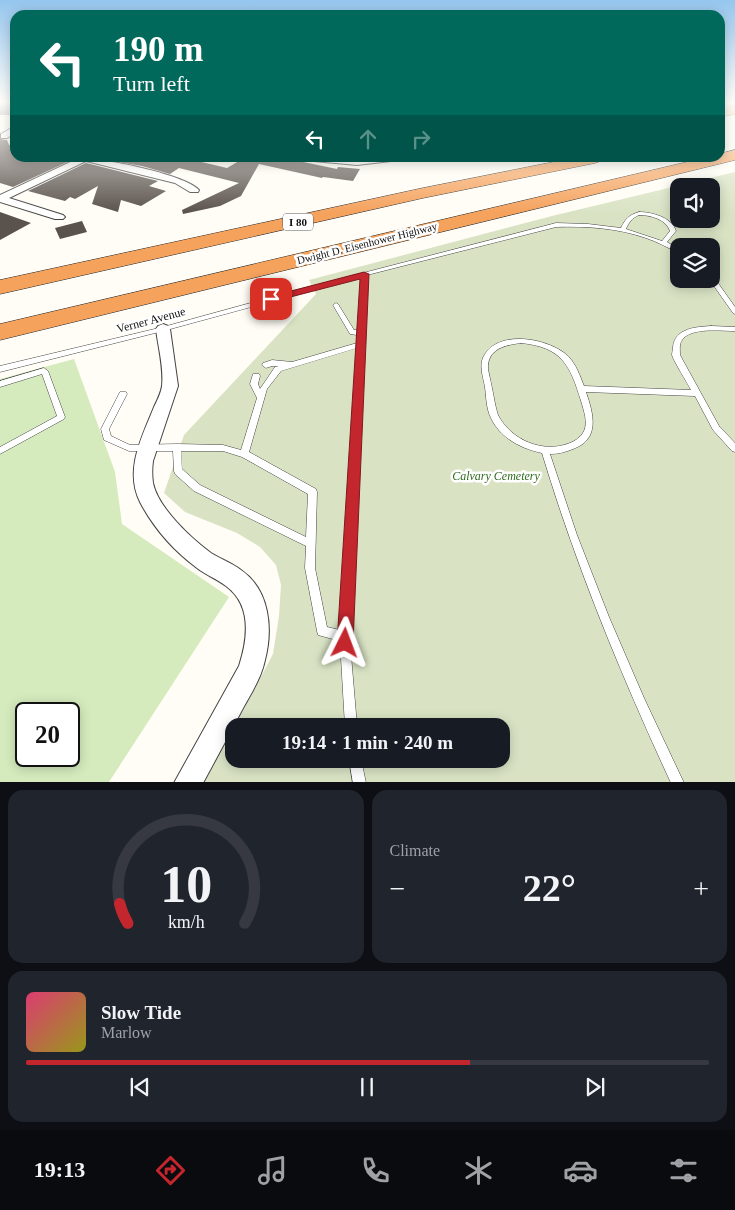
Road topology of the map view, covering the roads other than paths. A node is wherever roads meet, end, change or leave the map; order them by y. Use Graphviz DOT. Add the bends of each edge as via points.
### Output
graph roads {
  1 [pos="78,162"];
  2 [pos="102,162"];
  3 [pos="534,162"];
  4 [pos="575,162"];
  5 [pos="706,162"];
  6 [pos="194,190"];
  7 [pos="423,192"];
  8 [pos="0,199"];
  9 [pos="59,217"];
  10 [pos="623,230"];
  11 [pos="664,242"];
  12 [pos="670,246"];
  13 [pos="364,274"];
  14 [pos="0,287"];
  15 [pos="719,288"];
  16 [pos="336,305"];
  17 [pos="735,312"];
  18 [pos="735,329"];
  19 [pos="163,330"];
  20 [pos="0,332"];
  21 [pos="361,332"];
  22 [pos="360,344"];
  23 [pos="266,365"];
  24 [pos="293,365"];
  25 [pos="0,370"];
  26 [pos="256,376"];
  27 [pos="0,384"];
  28 [pos="581,389"];
  29 [pos="696,393"];
  30 [pos="123,394"];
  31 [pos="261,398"];
  32 [pos="177,447"];
  33 [pos="147,448"];
  34 [pos="735,449"];
  35 [pos="545,450"];
  36 [pos="0,451"];
  37 [pos="244,454"];
  38 [pos="312,544"];
  39 [pos="345,637"];
  40 [pos="350,718"];
  41 [pos="357,768"];
  42 [pos="188,782"];
  43 [pos="360,782"];
  44 [pos="678,782"];
  1 -- 8 [label="street"];
  2 -- 6 [label="street" via="174,180"];
  3 -- 7 [label="highway" via="442,183"];
  4 -- 7 [label="highway, I 80"];
  5 -- 20 [label="highway, Dwight D. Eisenhower Highway"];
  7 -- 14 [label="highway, I 80"];
  8 -- 9 [label="street"];
  10 -- 11 [label="lane, Verner Avenue"];
  10 -- 11 [label="lane" via="632,216 658,218 673,231"];
  10 -- 13 [label="lane, Verner Avenue" via="596,225 556,225"];
  11 -- 12 [label="lane, Verner Avenue"];
  13 -- 19 [label="lane, Verner Avenue"];
  13 -- 21 [label="lane"];
  15 -- 17 [label="lane"];
  16 -- 21 [label="lane" via="352,332"];
  18 -- 29 [label="lane" via="693,330 682,334 677,342 676,355"];
  19 -- 25 [label="lane, Verner Avenue"];
  19 -- 33 [label="street" via="170,387"];
  21 -- 22 [label="lane"];
  22 -- 24 [label="lane"];
  22 -- 39 [label="lane"];
  23 -- 24 [label="lane"];
  24 -- 31 [label="lane" via="278,369"];
  26 -- 31 [label="lane" via="254,384"];
  27 -- 36 [label="lane" via="44,371 61,417"];
  28 -- 29 [label="lane"];
  28 -- 35 [label="lane" via="590,415 588,433 572,447"];
  28 -- 35 [label="lane" via="568,361 544,345 509,342 494,348 487,356 484,366 499,425 518,441"];
  29 -- 34 [label="lane" via="716,428"];
  30 -- 33 [label="lane" via="105,429 107,438 129,448"];
  31 -- 37 [label="lane"];
  32 -- 33 [label="lane"];
  32 -- 37 [label="lane" via="223,448"];
  32 -- 38 [label="lane" via="178,471 197,488"];
  33 -- 42 [label="street" via="143,478 154,506 180,540 236,579 256,609 259,627 257,652 250,671"];
  35 -- 44 [label="lane" via="573,537 614,642"];
  37 -- 38 [label="lane" via="313,492"];
  38 -- 39 [label="lane" via="310,568 322,631"];
  39 -- 40 [label="lane"];
  41 -- 43 [label="lane"];
}
